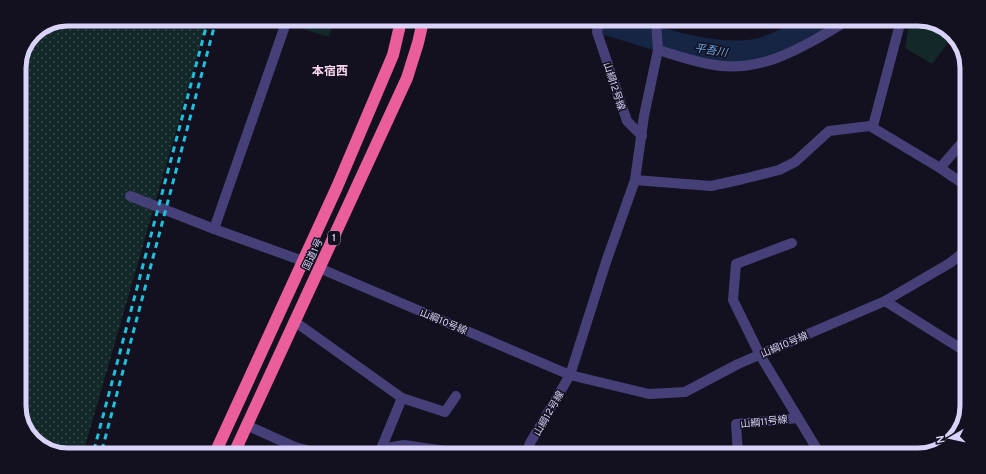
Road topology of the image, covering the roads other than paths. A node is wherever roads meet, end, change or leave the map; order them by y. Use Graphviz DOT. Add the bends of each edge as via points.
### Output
graph roads {
  1 [pos="285,26"];
  2 [pos="400,26"];
  3 [pos="421,26"];
  4 [pos="656,26"];
  5 [pos="838,26"];
  6 [pos="899,26"];
  7 [pos="598,27"];
  8 [pos="658,50"];
  9 [pos="873,126"];
  10 [pos="642,136"];
  11 [pos="960,145"];
  12 [pos="940,168"];
  13 [pos="635,180"];
  14 [pos="960,182"];
  15 [pos="130,196"];
  16 [pos="214,229"];
  17 [pos="792,243"];
  18 [pos="960,255"];
  19 [pos="303,261"];
  20 [pos="319,268"];
  21 [pos="885,301"];
  22 [pos="294,321"];
  23 [pos="960,348"];
  24 [pos="760,354"];
  25 [pos="570,375"];
  26 [pos="456,396"];
  27 [pos="402,398"];
  28 [pos="798,418"];
  29 [pos="246,425"];
  30 [pos="217,448"];
  31 [pos="236,448"];
  32 [pos="298,448"];
  33 [pos="379,448"];
  34 [pos="388,448"];
  35 [pos="424,448"];
  36 [pos="528,448"];
  37 [pos="738,448"];
  38 [pos="816,448"];
  1 -- 16 [label="street"];
  2 -- 19 [label="highway, 国道1号 / 1" via="393,55 338,187"];
  3 -- 20 [label="highway, 国道1号 / 1" via="407,78"];
  4 -- 8 [label="street, 山綱12号線"];
  5 -- 8 [label="street" via="794,52 742,66 709,65"];
  6 -- 9 [label="street"];
  7 -- 10 [label="street, 山綱12号線" via="627,121"];
  8 -- 10 [label="street, 山綱12号線"];
  9 -- 12 [label="street"];
  9 -- 13 [label="street" via="829,131 795,162 779,170 717,185"];
  10 -- 13 [label="street, 山綱12号線"];
  11 -- 12 [label="street"];
  12 -- 14 [label="street"];
  13 -- 25 [label="street, 山綱12号線"];
  15 -- 16 [label="street"];
  16 -- 19 [label="street"];
  17 -- 24 [label="street" via="736,264 733,300"];
  18 -- 21 [label="street, 山綱10号線"];
  19 -- 30 [label="highway, 国道1号 / 1"];
  20 -- 22 [label="highway, 国道1号 / 1"];
  20 -- 25 [label="street, 山綱10号線"];
  21 -- 23 [label="street"];
  21 -- 24 [label="street, 山綱10号線"];
  22 -- 27 [label="street"];
  22 -- 29 [label="highway, 国道1号 / 1"];
  24 -- 25 [label="street, 山綱10号線" via="685,392 649,394"];
  24 -- 28 [label="street"];
  25 -- 36 [label="street, 山綱12号線"];
  26 -- 27 [label="street" via="446,412"];
  27 -- 33 [label="street"];
  28 -- 37 [label="street, 山綱11号線" via="736,424"];
  28 -- 38 [label="street"];
  29 -- 31 [label="highway, 国道1号 / 1"];
  29 -- 32 [label="street"];
  34 -- 35 [label="street" via="404,445"];
}
